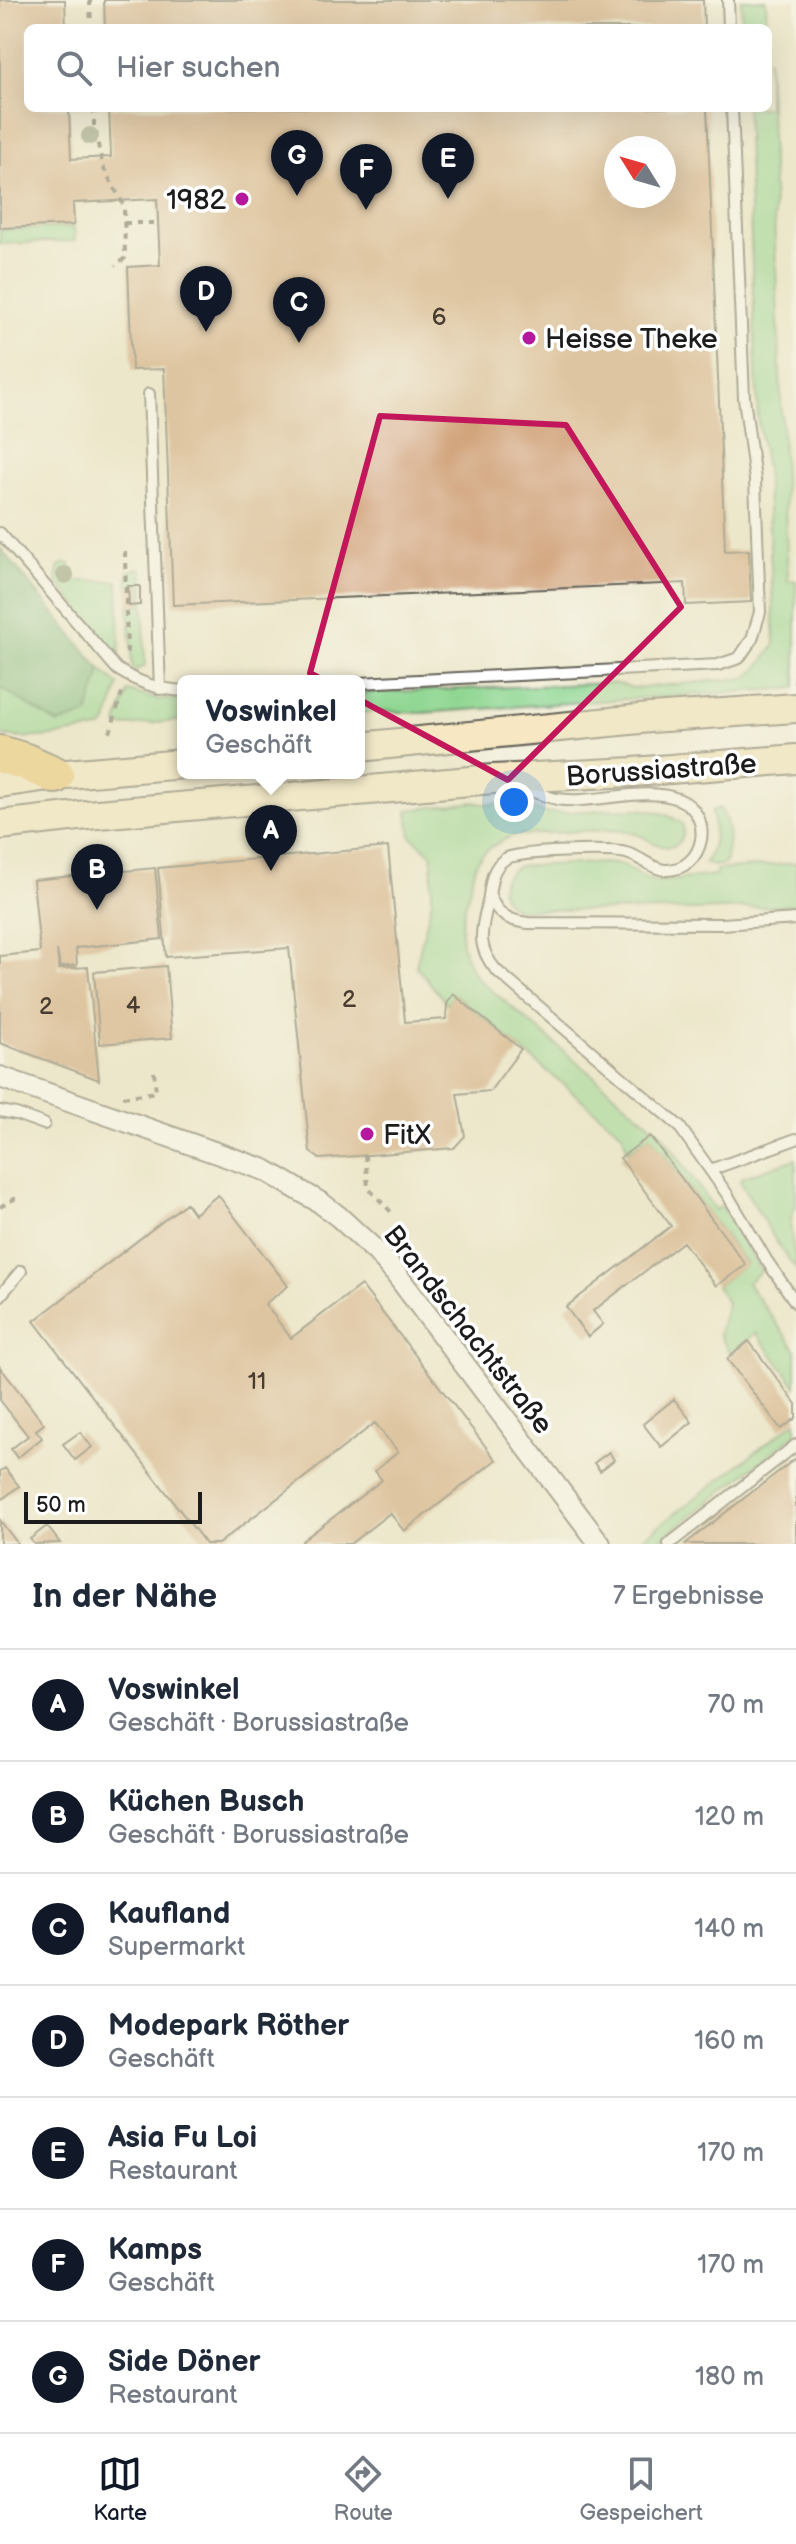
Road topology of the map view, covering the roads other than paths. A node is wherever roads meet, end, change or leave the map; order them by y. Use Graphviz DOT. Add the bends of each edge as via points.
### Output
graph roads {
  1 [pos="728,0"];
  2 [pos="729,24"];
  3 [pos="732,112"];
  4 [pos="149,394"];
  5 [pos="0,533"];
  6 [pos="365,683"];
  7 [pos="160,689"];
  8 [pos="177,690"];
  9 [pos="796,708"];
  10 [pos="365,746"];
  11 [pos="0,754"];
  12 [pos="796,759"];
  13 [pos="177,765"];
  14 [pos="55,775"];
  15 [pos="493,779"];
  16 [pos="0,783"];
  17 [pos="0,825"];
  18 [pos="490,893"];
  19 [pos="796,919"];
  20 [pos="0,1077"];
  21 [pos="0,1111"];
  22 [pos="44,1124"];
  23 [pos="796,1139"];
  24 [pos="710,1170"];
  25 [pos="21,1271"];
  26 [pos="0,1296"];
  27 [pos="796,1303"];
  28 [pos="796,1445"];
  29 [pos="600,1544"];
  30 [pos="669,1544"];
  1 -- 2 [label="lane"];
  3 -- 6 [label="lane" via="744,398 755,480 760,612 752,639 739,658 718,665"];
  4 -- 7 [label="lane"];
  5 -- 7 [label="lane" via="117,669"];
  7 -- 8 [label="lane"];
  9 -- 10 [label="main road, Borussiastraße"];
  11 -- 14 [label="highway"];
  12 -- 15 [label="main road, Borussiastraße"];
  13 -- 14 [label="main road"];
  14 -- 16 [label="main road"];
  15 -- 17 [label="main road, Borussiastraße"];
  15 -- 18 [label="lane" via="557,799 668,796 692,807 703,837 685,864 665,870 616,851 515,855 495,871"];
  18 -- 19 [label="lane" via="500,913 528,923"];
  18 -- 24 [label="lane" via="482,928 485,957 667,1114"];
  20 -- 29 [label="street, Brandschachtstraße" via="265,1170 339,1217 396,1274"];
  21 -- 22 [label="lane"];
  23 -- 24 [label="lane"];
  24 -- 27 [label="lane"];
  25 -- 26 [label="lane"];
  28 -- 30 [label="lane"];
}
